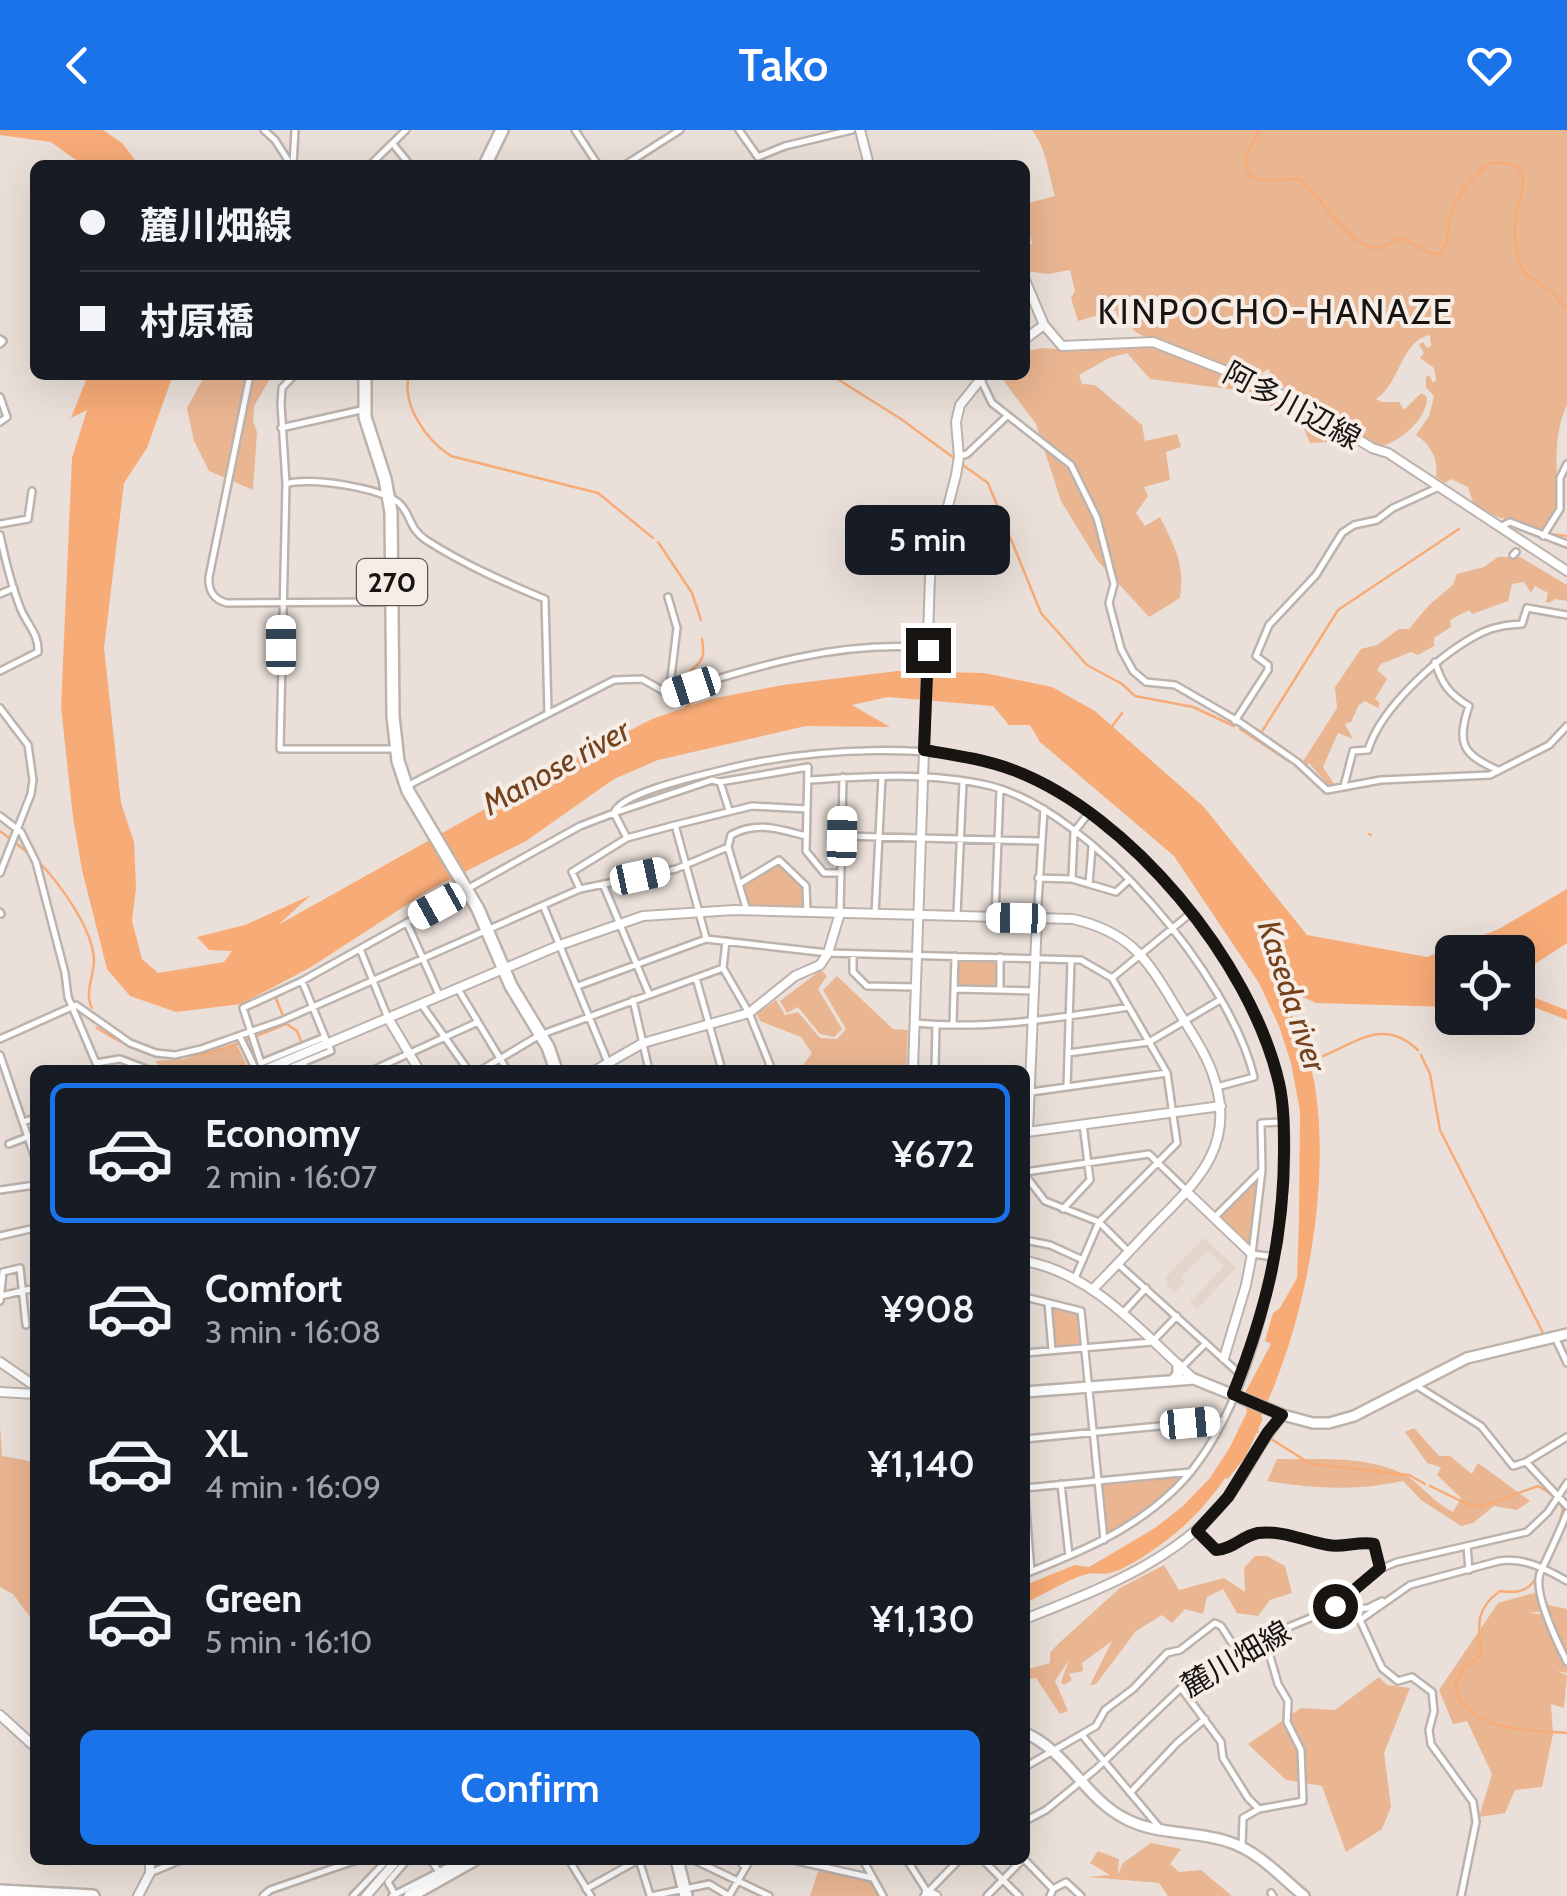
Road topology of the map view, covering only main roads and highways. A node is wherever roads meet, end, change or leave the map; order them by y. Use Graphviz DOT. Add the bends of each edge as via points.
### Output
graph roads {
  1 [pos="502,130"];
  2 [pos="488,160"];
  3 [pos="365,380"];
  4 [pos="555,1065"];
  5 [pos="1567,1334"];
  6 [pos="1180,1367"];
  7 [pos="1174,1379"];
  8 [pos="1030,1392"];
  9 [pos="1030,1736"];
  10 [pos="465,1865"];
  11 [pos="678,1865"];
  12 [pos="1,1892"];
  13 [pos="685,1892"];
  14 [pos="93,1896"];
  15 [pos="410,1896"];
  16 [pos="1304,1896"];
  1 -- 2 [label="highway"];
  3 -- 4 [label="highway, 270" via="364,410 390,499 395,749 408,788"];
  5 -- 7 [label="main road" via="1467,1358 1334,1422 1313,1423 1194,1380"];
  6 -- 7 [label="main road"];
  7 -- 8 [label="main road"];
  9 -- 16 [label="main road" via="1054,1750 1124,1818 1242,1847"];
  10 -- 15 [label="highway"];
  11 -- 13 [label="highway"];
  12 -- 14 [label="highway"];
}
